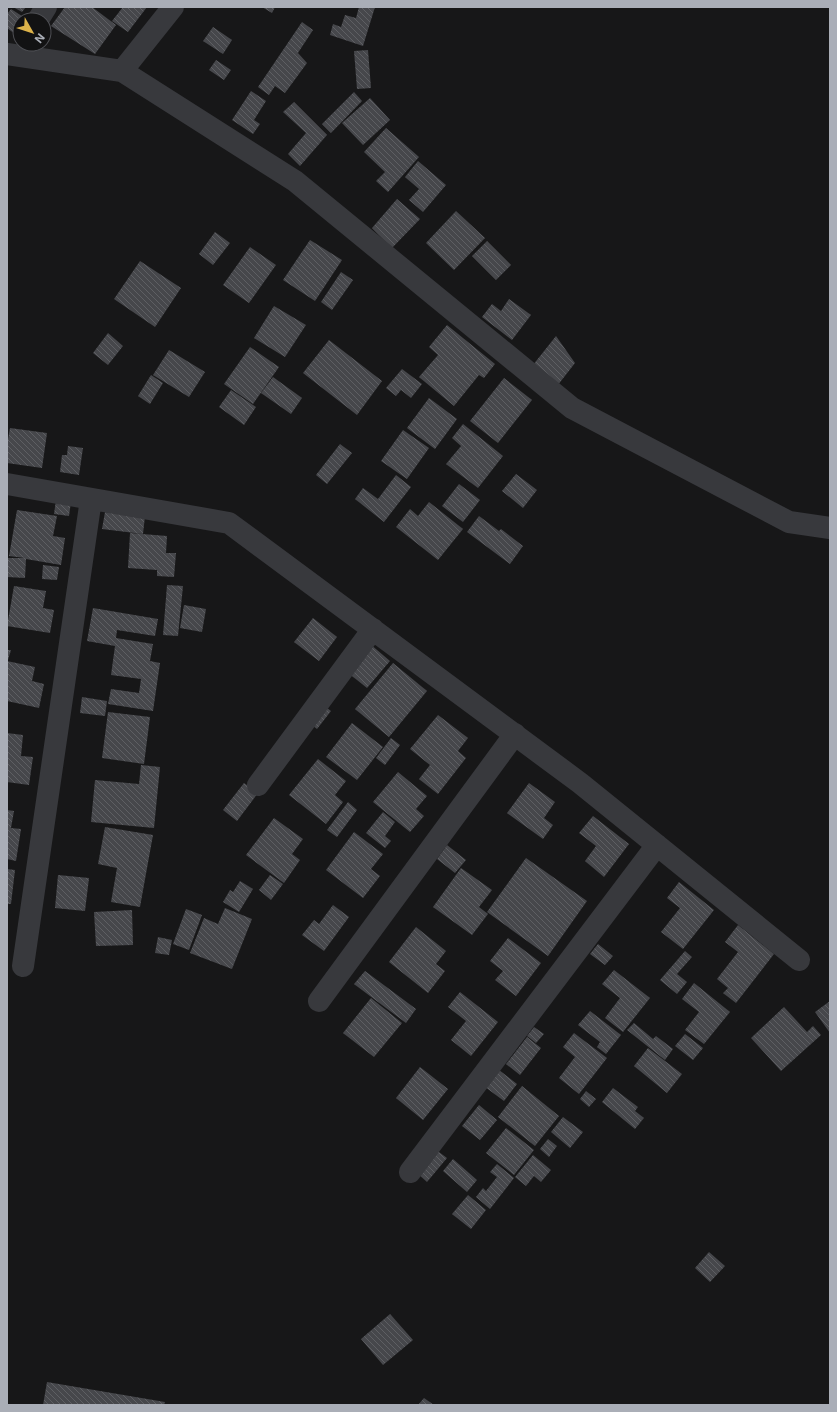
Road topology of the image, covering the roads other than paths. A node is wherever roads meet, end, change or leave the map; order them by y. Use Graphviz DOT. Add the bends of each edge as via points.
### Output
graph roads {
  1 [pos="173,7"];
  2 [pos="15,52"];
  3 [pos="122,71"];
  4 [pos="7,484"];
  5 [pos="91,499"];
  6 [pos="830,528"];
  7 [pos="373,629"];
  8 [pos="515,734"];
  9 [pos="258,785"];
  10 [pos="657,845"];
  11 [pos="799,960"];
  12 [pos="23,966"];
  13 [pos="319,1001"];
  14 [pos="410,1172"];
  1 -- 3 [label="street"];
  2 -- 3 [label="street"];
  3 -- 6 [label="street" via="295,181 572,408 789,522"];
  4 -- 5 [label="street"];
  5 -- 7 [label="street" via="229,523"];
  5 -- 12 [label="street"];
  7 -- 8 [label="street"];
  7 -- 9 [label="street"];
  8 -- 10 [label="street"];
  8 -- 13 [label="street"];
  10 -- 11 [label="street"];
  10 -- 14 [label="street"];
}
